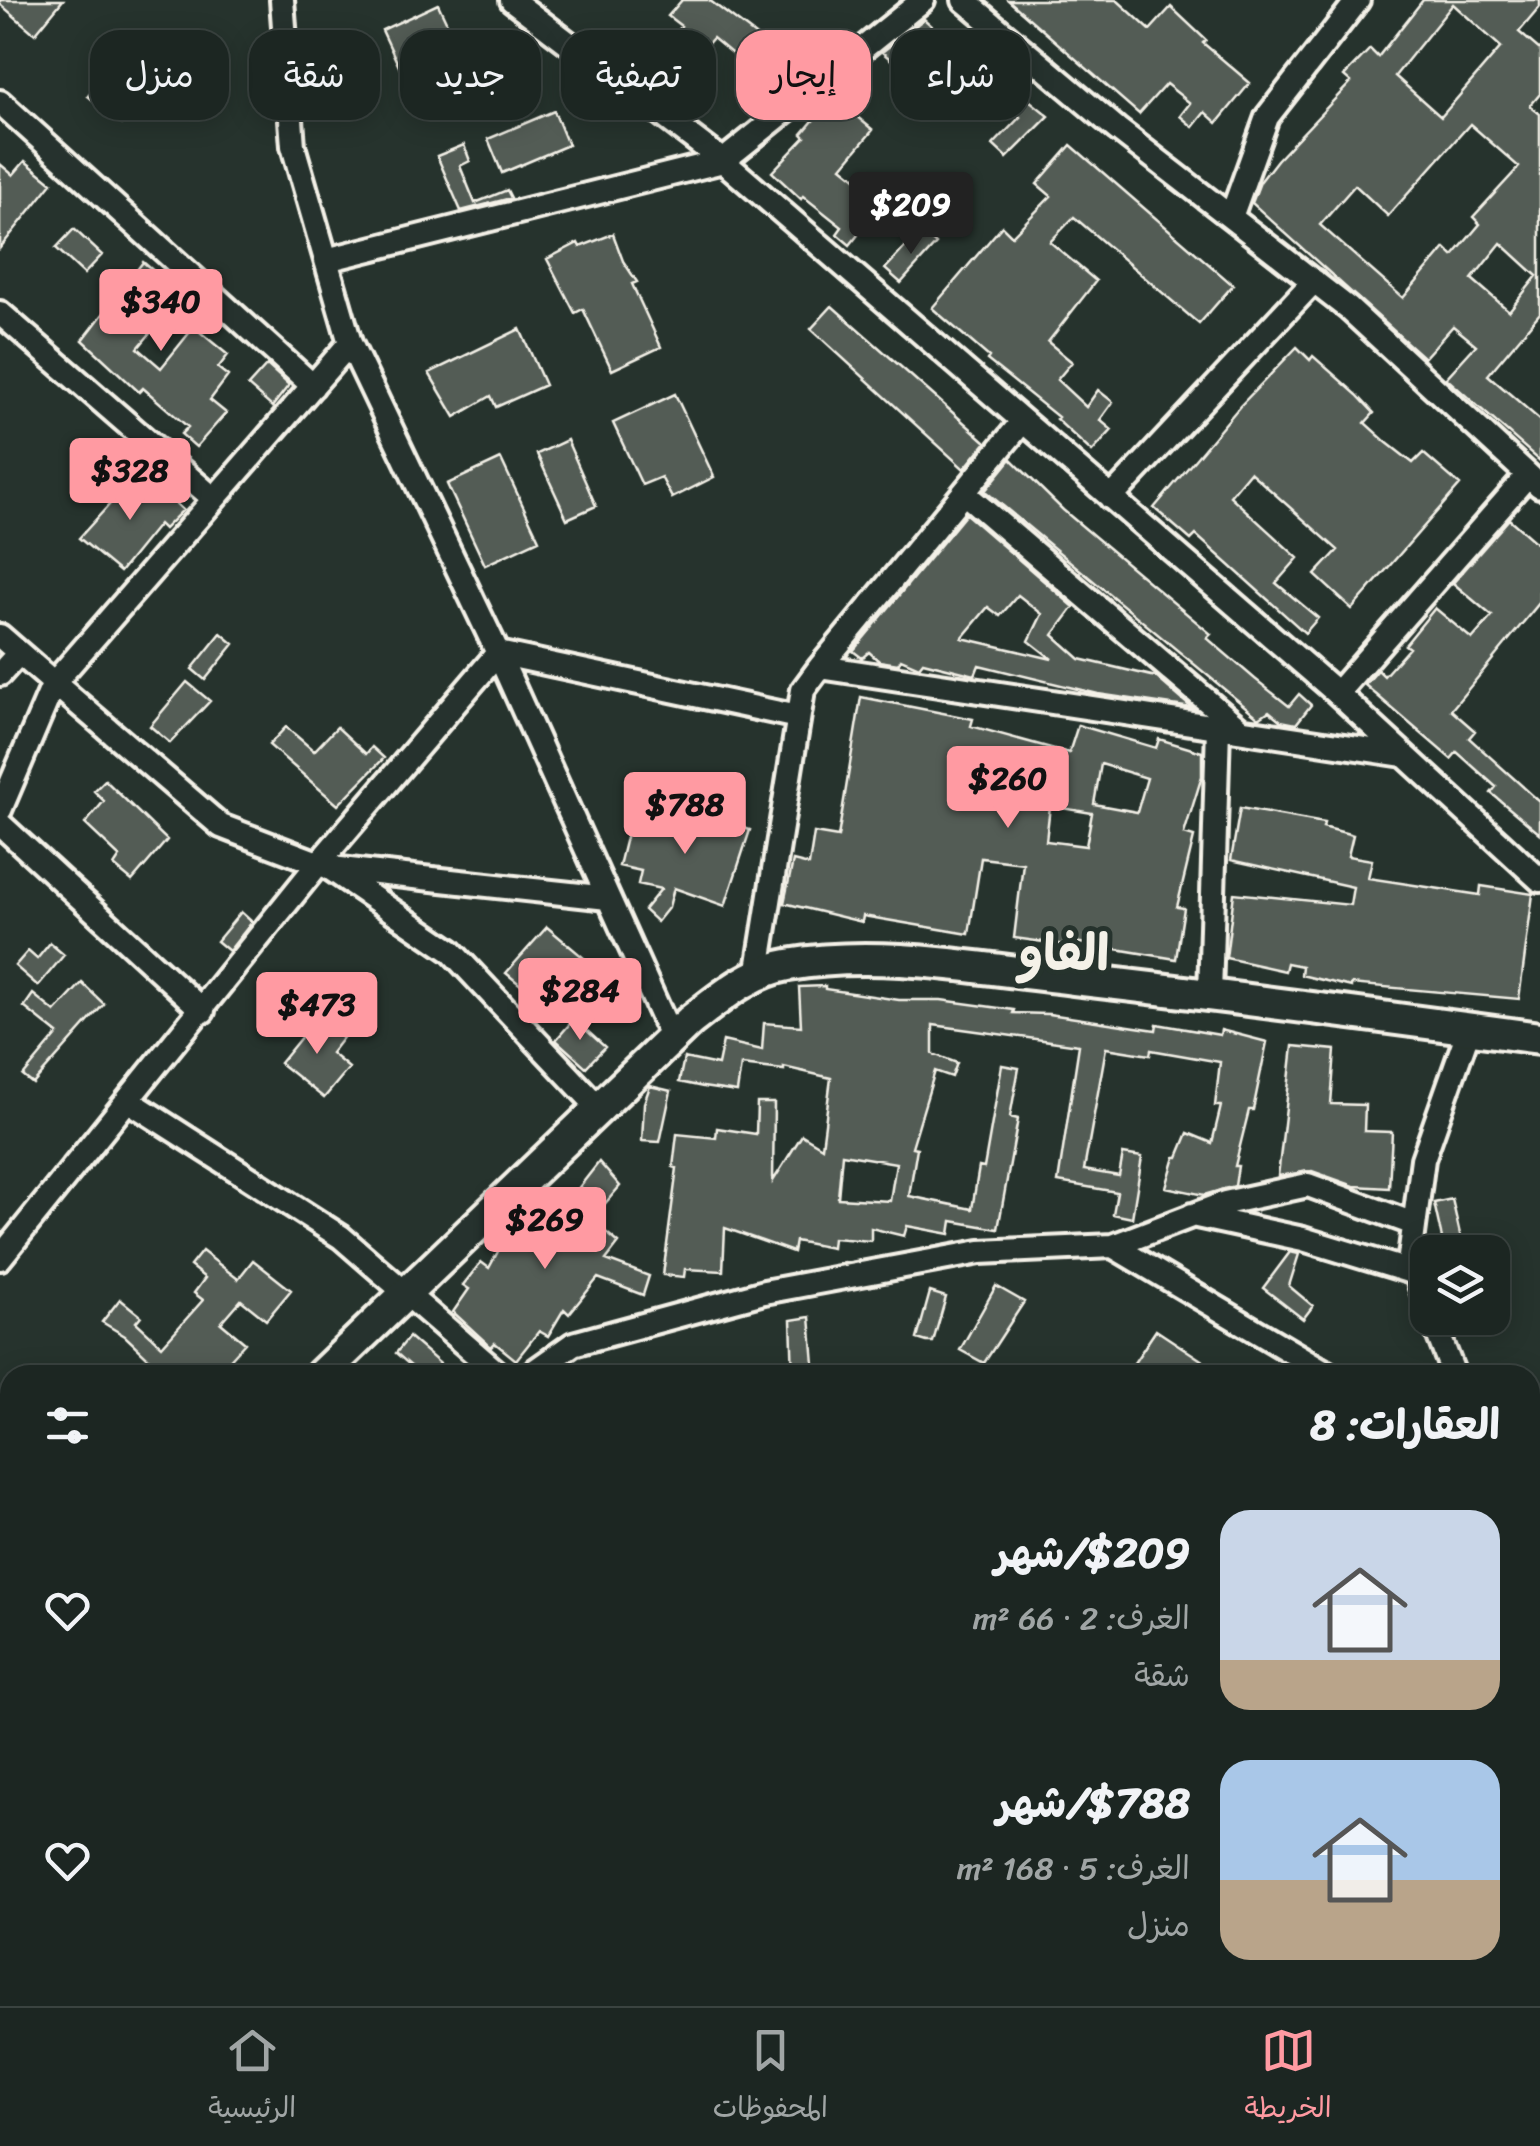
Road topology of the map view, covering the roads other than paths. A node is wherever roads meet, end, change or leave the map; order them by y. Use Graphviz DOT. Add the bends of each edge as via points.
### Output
graph roads {
  1 [pos="282,0"];
  2 [pos="512,0"];
  3 [pos="923,0"];
  4 [pos="964,0"];
  5 [pos="1358,0"];
  6 [pos="0,102"];
  7 [pos="723,161"];
  8 [pos="1231,217"];
  9 [pos="326,260"];
  10 [pos="1314,281"];
  11 [pos="0,313"];
  12 [pos="350,343"];
  13 [pos="313,386"];
  14 [pos="1022,422"];
  15 [pos="1534,480"];
  16 [pos="964,492"];
  17 [pos="1111,498"];
  18 [pos="214,499"];
  19 [pos="0,636"];
  20 [pos="20,653"];
  21 [pos="498,653"];
  22 [pos="820,667"];
  23 [pos="0,674"];
  24 [pos="54,683"];
  25 [pos="1337,693"];
  26 [pos="798,718"];
  27 [pos="1218,727"];
  28 [pos="1243,731"];
  29 [pos="1404,755"];
  30 [pos="0,810"];
  31 [pos="0,824"];
  32 [pos="323,866"];
  33 [pos="1540,880"];
  34 [pos="608,898"];
  35 [pos="757,976"];
  36 [pos="1210,995"];
  37 [pos="203,1010"];
  38 [pos="1469,1028"];
  39 [pos="1540,1038"];
  40 [pos="672,1039"];
  41 [pos="129,1101"];
  42 [pos="599,1108"];
  43 [pos="1192,1215"];
  44 [pos="1414,1224"];
  45 [pos="1413,1235"];
  46 [pos="1113,1246"];
  47 [pos="0,1258"];
  48 [pos="1410,1271"];
  49 [pos="404,1294"];
  50 [pos="1439,1335"];
  51 [pos="331,1365"];
  52 [pos="488,1365"];
  53 [pos="544,1365"];
  54 [pos="1313,1365"];
  55 [pos="1450,1365"];
  1 -- 9 [label="street" via="292,146"];
  2 -- 7 [label="street"];
  3 -- 7 [label="street"];
  4 -- 8 [label="street"];
  5 -- 8 [label="street" via="1267,117"];
  6 -- 13 [label="street"];
  7 -- 9 [label="street"];
  7 -- 14 [label="street"];
  8 -- 10 [label="street"];
  9 -- 12 [label="street"];
  10 -- 15 [label="street"];
  10 -- 17 [label="street"];
  11 -- 18 [label="street"];
  12 -- 13 [label="street"];
  12 -- 21 [label="street"];
  13 -- 18 [label="street"];
  14 -- 16 [label="street"];
  14 -- 17 [label="street"];
  15 -- 25 [label="street"];
  16 -- 22 [label="street"];
  16 -- 28 [label="street"];
  17 -- 25 [label="street"];
  18 -- 24 [label="street"];
  19 -- 20 [label="street"];
  20 -- 23 [label="street"];
  20 -- 24 [label="street"];
  21 -- 26 [label="street"];
  21 -- 32 [label="street"];
  21 -- 34 [label="street"];
  22 -- 26 [label="street" via="802,690"];
  22 -- 27 [label="street"];
  24 -- 30 [label="street"];
  24 -- 32 [label="street" via="221,826"];
  25 -- 29 [label="street"];
  26 -- 35 [label="street"];
  27 -- 28 [label="street"];
  27 -- 36 [label="street"];
  28 -- 29 [label="street"];
  29 -- 33 [label="street"];
  31 -- 37 [label="street"];
  32 -- 34 [label="street"];
  32 -- 37 [label="street"];
  32 -- 42 [label="street" via="451,951"];
  34 -- 40 [label="street"];
  35 -- 36 [label="street" via="784,966 856,960"];
  35 -- 40 [label="street"];
  36 -- 38 [label="street"];
  37 -- 41 [label="street"];
  38 -- 39 [label="street"];
  38 -- 44 [label="street" via="1424,1159"];
  40 -- 42 [label="street"];
  41 -- 47 [label="street"];
  41 -- 49 [label="street" via="341,1236"];
  42 -- 49 [label="street"];
  43 -- 44 [label="street" via="1308,1185"];
  43 -- 46 [label="street"];
  43 -- 48 [label="street"];
  44 -- 45 [label="street"];
  46 -- 53 [label="street" via="980,1252 764,1292 573,1344"];
  46 -- 54 [label="street"];
  49 -- 51 [label="street"];
  49 -- 52 [label="street"];
  50 -- 55 [label="street"];
}
